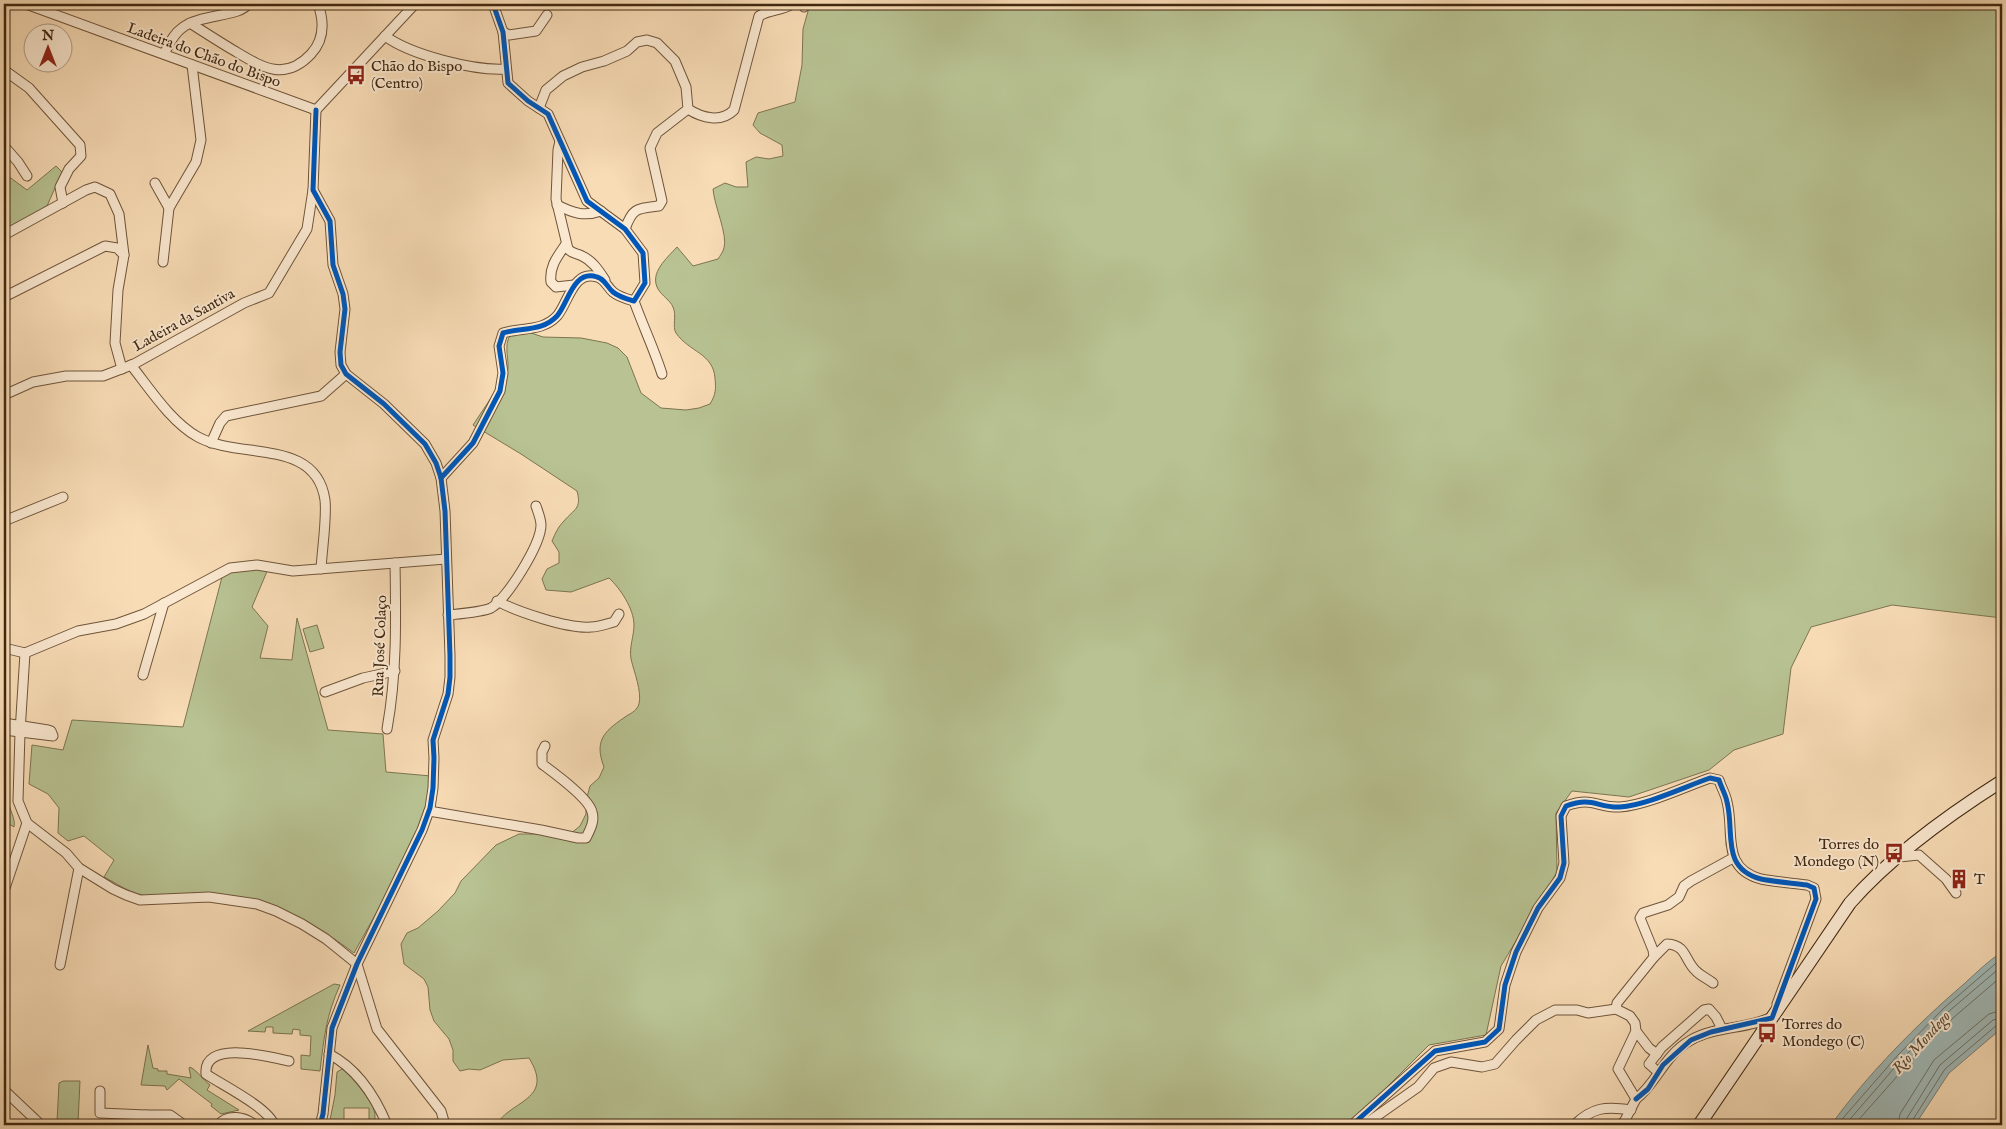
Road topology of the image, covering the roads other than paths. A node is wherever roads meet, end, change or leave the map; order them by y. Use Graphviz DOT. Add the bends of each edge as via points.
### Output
graph roads {
  1 [pos="26,4"];
  2 [pos="248,4"];
  3 [pos="318,4"];
  4 [pos="415,4"];
  5 [pos="494,4"];
  6 [pos="792,4"];
  7 [pos="547,15"];
  8 [pos="190,23"];
  9 [pos="503,32"];
  10 [pos="385,36"];
  11 [pos="164,54"];
  12 [pos="192,65"];
  13 [pos="506,69"];
  14 [pos="4,70"];
  15 [pos="539,108"];
  16 [pos="688,109"];
  17 [pos="316,110"];
  18 [pos="560,141"];
  19 [pos="4,146"];
  20 [pos="27,176"];
  21 [pos="155,182"];
  22 [pos="312,190"];
  23 [pos="63,203"];
  24 [pos="557,205"];
  25 [pos="169,208"];
  26 [pos="601,212"];
  27 [pos="625,229"];
  28 [pos="4,235"];
  29 [pos="566,244"];
  30 [pos="124,255"];
  31 [pos="163,262"];
  32 [pos="606,282"];
  33 [pos="574,285"];
  34 [pos="4,297"];
  35 [pos="634,302"];
  36 [pos="126,367"];
  37 [pos="346,374"];
  38 [pos="662,374"];
  39 [pos="4,395"];
  40 [pos="211,443"];
  41 [pos="441,478"];
  42 [pos="63,496"];
  43 [pos="536,506"];
  44 [pos="4,521"];
  45 [pos="446,560"];
  46 [pos="395,564"];
  47 [pos="321,569"];
  48 [pos="497,601"];
  49 [pos="164,603"];
  50 [pos="619,614"];
  51 [pos="448,616"];
  52 [pos="4,648"];
  53 [pos="25,653"];
  54 [pos="395,670"];
  55 [pos="143,675"];
  56 [pos="325,692"];
  57 [pos="4,723"];
  58 [pos="20,729"];
  59 [pos="387,729"];
  60 [pos="4,730"];
  61 [pos="546,746"];
  62 [pos="2002,781"];
  63 [pos="430,811"];
  64 [pos="27,823"];
  65 [pos="1899,857"];
  66 [pos="1733,858"];
  67 [pos="79,868"];
  68 [pos="4,891"];
  69 [pos="1956,893"];
  70 [pos="1654,957"];
  71 [pos="357,964"];
  72 [pos="60,965"];
  73 [pos="1713,983"];
  74 [pos="1616,1009"];
  75 [pos="1772,1018"];
  76 [pos="1722,1029"];
  77 [pos="1636,1031"];
  78 [pos="329,1054"];
  79 [pos="1657,1054"];
  80 [pos="289,1061"];
  81 [pos="1658,1072"];
  82 [pos="4,1084"];
  83 [pos="4,1089"];
  84 [pos="100,1091"];
  85 [pos="1636,1100"];
  86 [pos="1631,1110"];
  87 [pos="146,1114"];
  88 [pos="41,1125"];
  89 [pos="159,1125"];
  90 [pos="184,1125"];
  91 [pos="218,1125"];
  92 [pos="255,1125"];
  93 [pos="274,1125"];
  94 [pos="320,1125"];
  95 [pos="387,1125"];
  96 [pos="445,1125"];
  97 [pos="1352,1125"];
  98 [pos="1364,1125"];
  99 [pos="1574,1125"];
  100 [pos="1619,1125"];
  101 [pos="1699,1125"];
  1 -- 11 [label="street, Ladeira do Chão do Bispo"];
  2 -- 8 [label="street" via="241,10"];
  3 -- 8 [label="street" via="323,30 315,51 300,64 280,70 264,68"];
  4 -- 10 [label="street"];
  5 -- 9 [label="street"];
  6 -- 16 [label="street" via="759,16 738,102 730,115 707,117"];
  7 -- 9 [label="street" via="536,31 509,35"];
  8 -- 11 [label="street" via="176,34"];
  9 -- 13 [label="street"];
  10 -- 13 [label="street" via="452,62"];
  10 -- 17 [label="street"];
  11 -- 12 [label="street, Ladeira do Chão do Bispo"];
  12 -- 17 [label="street, Ladeira do Chão do Bispo"];
  12 -- 25 [label="street" via="201,140 196,162"];
  13 -- 15 [label="street" via="508,83"];
  14 -- 23 [label="street" via="29,88 80,144 81,156 60,187"];
  15 -- 16 [label="street" via="546,90 563,76 647,40 657,43 675,61 686,87"];
  15 -- 18 [label="street" via="548,114"];
  16 -- 27 [label="street" via="657,133 650,148 662,200 659,206 635,211"];
  17 -- 22 [label="street, Ladeira da Santiva"];
  18 -- 24 [label="street"];
  18 -- 26 [label="street" via="587,201"];
  19 -- 20 [label="street"];
  21 -- 25 [label="street"];
  22 -- 36 [label="street, Ladeira da Santiva" via="307,229 269,293 244,302"];
  22 -- 37 [label="street" via="330,221 333,264 345,309 340,352"];
  23 -- 28 [label="street"];
  23 -- 30 [label="street" via="95,187 110,194 119,214"];
  24 -- 26 [label="street" via="583,215"];
  24 -- 29 [label="street"];
  25 -- 31 [label="street"];
  26 -- 27 [label="street"];
  27 -- 35 [label="street" via="643,253 644,284"];
  29 -- 32 [label="street" via="570,252 581,255 596,266"];
  29 -- 33 [label="street" via="557,255 550,282 556,287"];
  30 -- 34 [label="street" via="117,248 105,246"];
  30 -- 36 [label="street" via="115,343"];
  32 -- 33 [label="street" via="589,276"];
  32 -- 35 [label="street" via="612,291"];
  33 -- 41 [label="street" via="557,316 542,327 503,333 499,346 503,373 500,391 473,443"];
  35 -- 38 [label="street"];
  36 -- 39 [label="street, Ladeira da Santiva" via="102,376 66,376 34,382"];
  36 -- 40 [label="street" via="187,430"];
  37 -- 40 [label="street" via="321,396 226,416"];
  37 -- 41 [label="street" via="384,404 425,444"];
  40 -- 47 [label="street" via="294,458 317,477 325,501"];
  41 -- 45 [label="street"];
  42 -- 44 [label="street"];
  43 -- 48 [label="street" via="541,525 539,536 530,556"];
  45 -- 46 [label="street"];
  45 -- 51 [label="street"];
  46 -- 47 [label="street"];
  46 -- 54 [label="street, Rua José Colaço"];
  47 -- 49 [label="street" via="293,571 257,565 230,568"];
  48 -- 50 [label="street" via="544,619 589,628 614,622"];
  48 -- 51 [label="street" via="490,608"];
  49 -- 53 [label="street" via="144,614 116,624 78,631"];
  49 -- 55 [label="street"];
  51 -- 63 [label="street" via="450,677 433,740"];
  52 -- 53 [label="street"];
  53 -- 58 [label="street"];
  54 -- 56 [label="street"];
  54 -- 59 [label="street, Rua José Colaço"];
  57 -- 58 [label="street"];
  58 -- 60 [label="street"];
  58 -- 64 [label="street" via="18,800"];
  61 -- 63 [label="street" via="542,752 542,764 586,801 592,812 592,824 586,838"];
  62 -- 65 [label="main road"];
  63 -- 71 [label="street"];
  64 -- 67 [label="street" via="66,853"];
  64 -- 68 [label="street"];
  65 -- 69 [label="street" via="1920,855"];
  65 -- 75 [label="main road" via="1850,902"];
  66 -- 70 [label="street" via="1684,886 1679,897 1668,905 1642,913 1640,918"];
  66 -- 75 [label="street" via="1760,878 1807,884 1814,888 1816,899"];
  66 -- 97 [label="street" via="1727,801 1715,779 1619,807 1589,801 1566,806 1561,816 1564,863 1560,878 1538,908 1516,952 1505,985 1499,1029 1486,1042 1435,1051"];
  67 -- 71 [label="street" via="113,889 140,900 209,897 257,904 302,924"];
  67 -- 72 [label="street"];
  70 -- 73 [label="street" via="1667,944 1676,945 1684,951 1696,972"];
  70 -- 74 [label="street" via="1617,1003"];
  71 -- 78 [label="street" via="332,1028"];
  71 -- 96 [label="street" via="377,1029 441,1111"];
  74 -- 77 [label="street" via="1630,1016"];
  74 -- 98 [label="street" via="1588,1012 1556,1010 1536,1020 1495,1064 1482,1067 1451,1062 1434,1068 1418,1087"];
  75 -- 76 [label="street"];
  75 -- 101 [label="main road"];
  76 -- 79 [label="street" via="1712,1011 1706,1009"];
  76 -- 81 [label="street" via="1688,1042"];
  77 -- 79 [label="street"];
  77 -- 85 [label="street" via="1618,1069"];
  78 -- 94 [label="street"];
  78 -- 95 [label="street" via="343,1061 355,1073 378,1104"];
  79 -- 81 [label="street" via="1649,1064"];
  80 -- 93 [label="street" via="226,1053 208,1062 206,1068 206,1074 260,1108 271,1117"];
  81 -- 85 [label="street" via="1648,1089"];
  82 -- 83 [label="street"];
  83 -- 88 [label="street"];
  84 -- 87 [label="street" via="100,1113"];
  85 -- 86 [label="street"];
  86 -- 99 [label="street" via="1610,1107 1593,1112"];
  86 -- 100 [label="street"];
  87 -- 89 [label="street"];
  87 -- 90 [label="street" via="170,1116"];
  91 -- 92 [label="street" via="237,1117 248,1119"];
}
